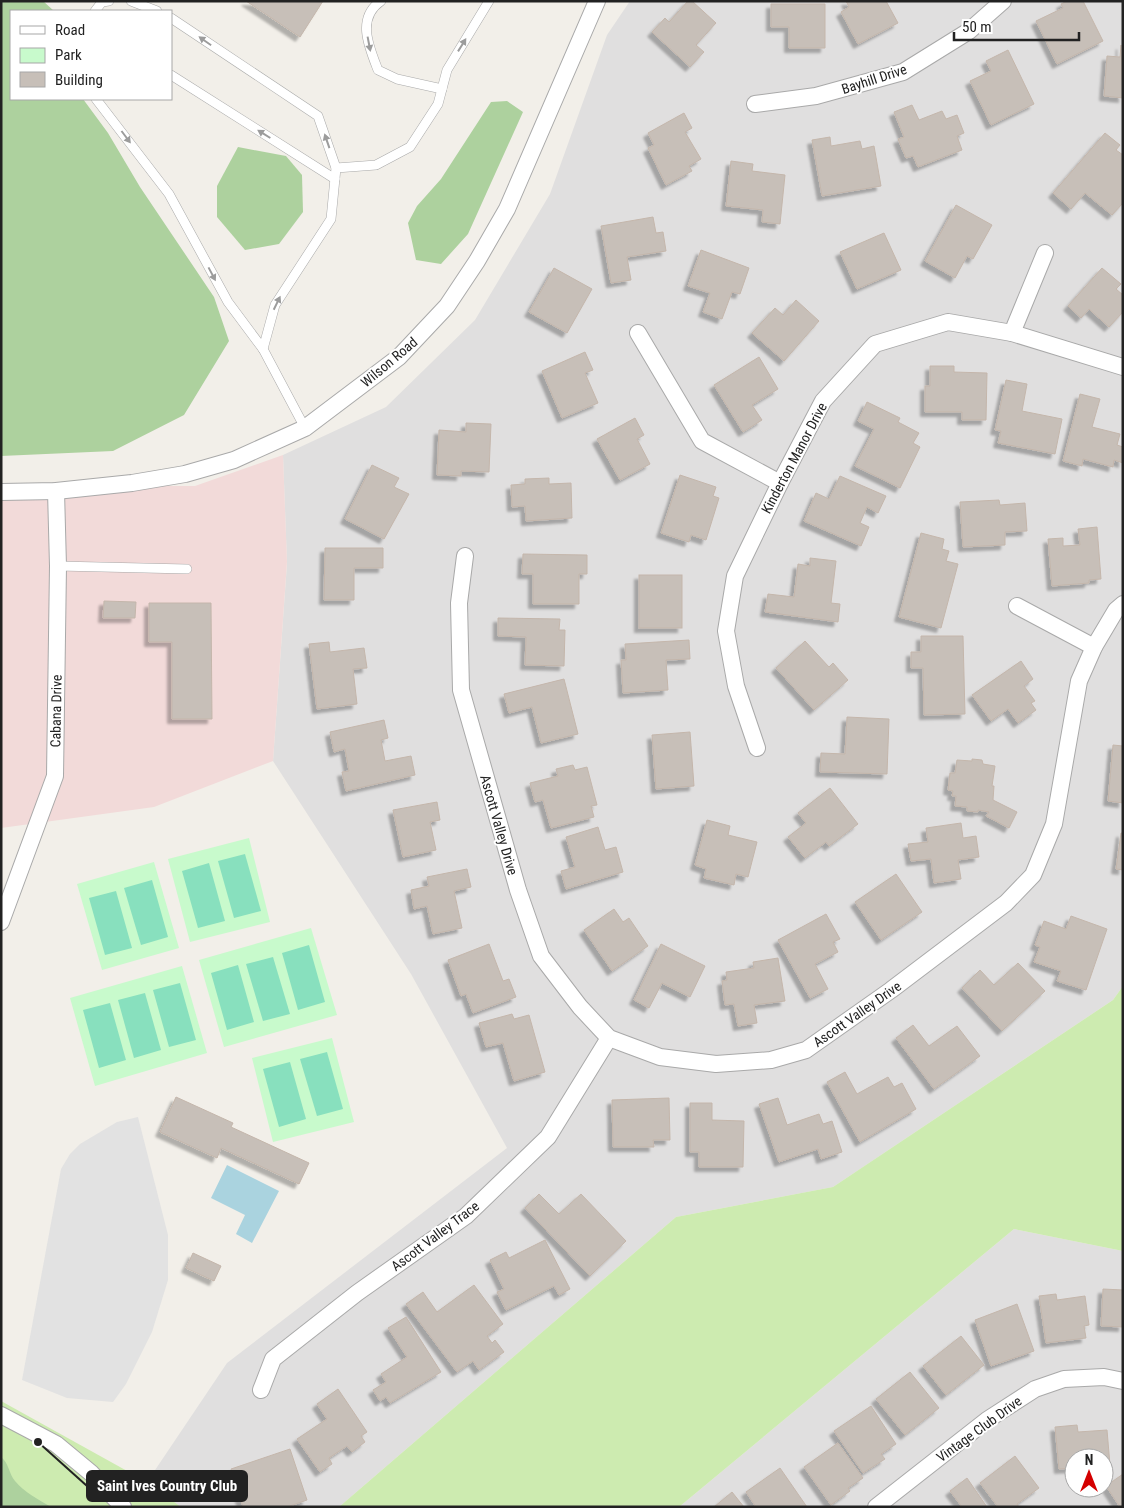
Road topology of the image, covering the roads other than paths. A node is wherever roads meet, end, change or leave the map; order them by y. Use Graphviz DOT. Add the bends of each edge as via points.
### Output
graph roads {
  1 [pos="109,1"];
  2 [pos="130,1"];
  3 [pos="381,1"];
  4 [pos="489,1"];
  5 [pos="598,1"];
  6 [pos="1003,1"];
  7 [pos="96,10"];
  8 [pos="154,10"];
  9 [pos="172,19"];
  10 [pos="172,76"];
  11 [pos="442,89"];
  12 [pos="97,100"];
  13 [pos="755,104"];
  14 [pos="336,168"];
  15 [pos="335,179"];
  16 [pos="1046,253"];
  17 [pos="638,333"];
  18 [pos="1012,333"];
  19 [pos="263,349"];
  20 [pos="1123,367"];
  21 [pos="305,428"];
  22 [pos="780,483"];
  23 [pos="56,491"];
  24 [pos="1,492"];
  25 [pos="465,556"];
  26 [pos="58,566"];
  27 [pos="187,569"];
  28 [pos="1123,604"];
  29 [pos="1017,606"];
  30 [pos="1094,647"];
  31 [pos="758,748"];
  32 [pos="1,922"];
  33 [pos="609,1038"];
  34 [pos="1123,1381"];
  35 [pos="260,1390"];
  36 [pos="1,1416"];
  37 [pos="123,1507"];
  38 [pos="876,1507"];
  1 -- 7 [label="lane" via="102,2"];
  2 -- 8 [label="lane"];
  3 -- 11 [label="lane, one-way" via="371,8 366,23 369,47 378,70 397,79"];
  11 -- 4 [label="lane, one-way" via="447,70"];
  5 -- 21 [label="street, Wilson Road" via="507,209 447,306 399,357"];
  6 -- 13 [label="street, Bayhill Drive" via="968,31 903,72 816,96"];
  14 -- 9 [label="lane, one-way" via="318,116"];
  15 -- 10 [label="lane, one-way"];
  11 -- 14 [label="lane" via="438,104 410,147 376,165"];
  12 -- 19 [label="lane, one-way" via="169,194 228,302"];
  14 -- 15 [label="lane"];
  19 -- 15 [label="lane, one-way" via="275,305 331,219"];
  16 -- 18 [label="street"];
  17 -- 22 [label="street" via="702,441"];
  18 -- 20 [label="street, Kinderton Manor Drive"];
  18 -- 22 [label="street, Kinderton Manor Drive" via="948,322 875,344 823,401"];
  19 -- 21 [label="lane"];
  21 -- 23 [label="street, Wilson Road" via="234,460 185,474"];
  22 -- 31 [label="street, Kinderton Manor Drive" via="735,576 726,631 736,686"];
  23 -- 24 [label="street, Wilson Road"];
  23 -- 26 [label="street, Cabana Drive"];
  25 -- 33 [label="street, Ascott Valley Drive" via="459,604 461,690 518,890 541,956 580,1007"];
  26 -- 27 [label="lane"];
  26 -- 32 [label="street, Cabana Drive" via="55,776"];
  28 -- 30 [label="street, Ascott Valley Drive"];
  29 -- 30 [label="street"];
  30 -- 33 [label="street, Ascott Valley Drive" via="1079,681 1054,824 1033,875 1006,903 806,1050 771,1060 716,1064 660,1057"];
  33 -- 35 [label="street, Ascott Valley Trace" via="548,1137 466,1216 357,1293 274,1359"];
  34 -- 38 [label="street, Vintage Club Drive" via="1104,1377 1064,1379 1035,1389 987,1420"];
  36 -- 37 [label="street" via="56,1444 91,1473"];
}
